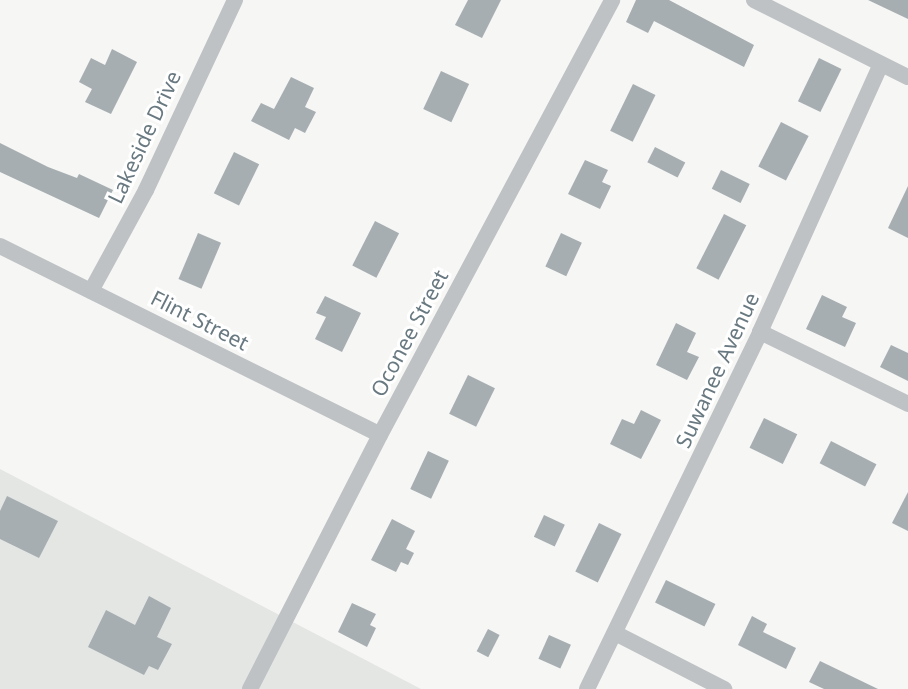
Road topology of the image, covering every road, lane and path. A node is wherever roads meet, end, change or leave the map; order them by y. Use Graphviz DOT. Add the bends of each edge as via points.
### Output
graph roads {
  1 [pos="235,0"];
  2 [pos="612,0"];
  3 [pos="754,0"];
  4 [pos="880,66"];
  5 [pos="908,77"];
  6 [pos="0,246"];
  7 [pos="91,291"];
  8 [pos="760,332"];
  9 [pos="908,404"];
  10 [pos="380,435"];
  11 [pos="615,633"];
  12 [pos="250,689"];
  13 [pos="587,689"];
  14 [pos="724,689"];
  1 -- 7 [label="street, Lakeside Drive" via="146,190"];
  2 -- 10 [label="street, Oconee Street"];
  3 -- 4 [label="street"];
  4 -- 5 [label="street"];
  4 -- 8 [label="street, Suwanee Avenue"];
  6 -- 7 [label="street, Flint Street"];
  7 -- 10 [label="street, Flint Street"];
  8 -- 9 [label="street"];
  8 -- 11 [label="street, Suwanee Avenue"];
  10 -- 12 [label="street, Oconee Street"];
  11 -- 13 [label="street, Suwanee Avenue"];
  11 -- 14 [label="street"];
}
